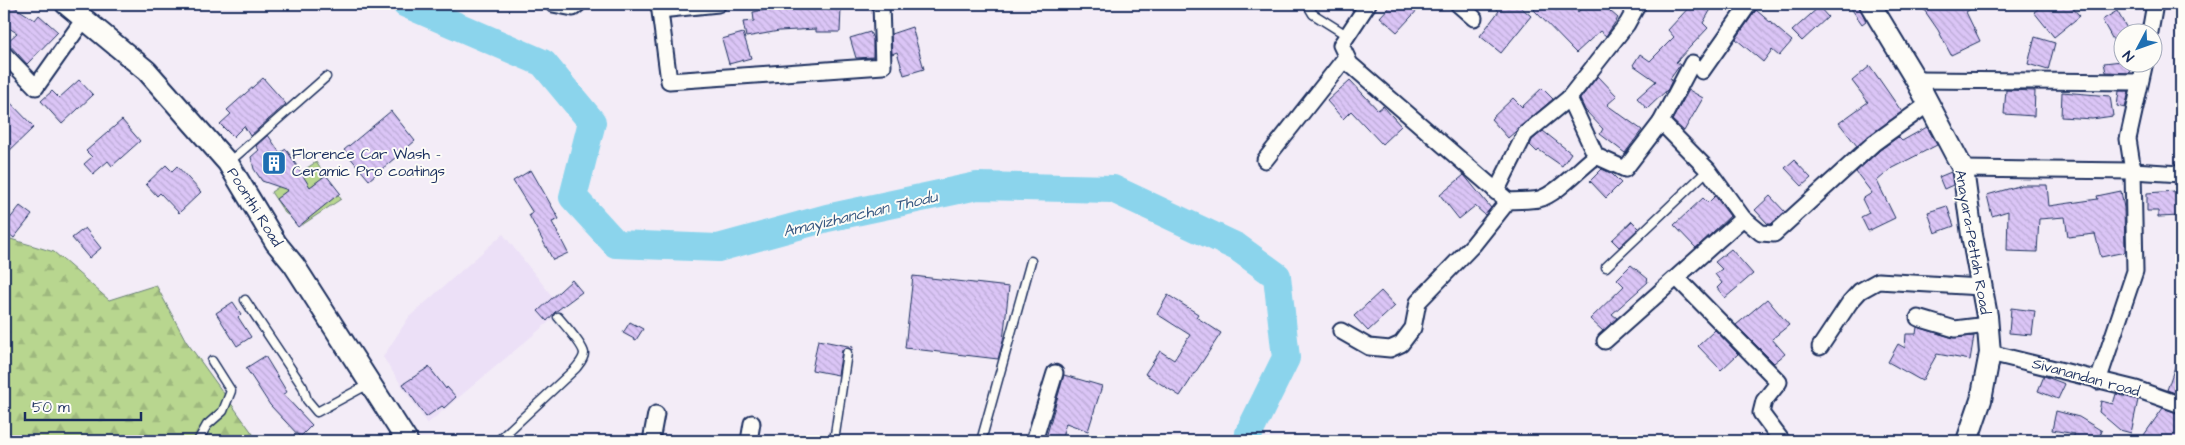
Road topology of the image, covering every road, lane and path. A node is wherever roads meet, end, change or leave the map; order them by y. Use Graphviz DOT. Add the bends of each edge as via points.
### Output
graph roads {
  1 [pos="66,4"];
  2 [pos="553,4"];
  3 [pos="578,4"];
  4 [pos="718,4"];
  5 [pos="880,4"];
  6 [pos="1307,4"];
  7 [pos="1368,4"];
  8 [pos="1458,4"];
  9 [pos="1638,4"];
  10 [pos="1749,4"];
  11 [pos="1870,4"];
  12 [pos="2155,4"];
  13 [pos="659,7"];
  14 [pos="1474,18"];
  15 [pos="84,19"];
  16 [pos="2152,22"];
  17 [pos="1348,36"];
  18 [pos="4,54"];
  19 [pos="1346,57"];
  20 [pos="2142,72"];
  21 [pos="326,77"];
  22 [pos="1916,80"];
  23 [pos="2140,82"];
  24 [pos="1569,98"];
  25 [pos="1928,104"];
  26 [pos="1660,122"];
  27 [pos="1596,156"];
  28 [pos="1265,160"];
  29 [pos="228,163"];
  30 [pos="1963,168"];
  31 [pos="1708,170"];
  32 [pos="2133,171"];
  33 [pos="2181,174"];
  34 [pos="1502,196"];
  35 [pos="1743,218"];
  36 [pos="1031,261"];
  37 [pos="1606,266"];
  38 [pos="1677,278"];
  39 [pos="1981,287"];
  40 [pos="245,300"];
  41 [pos="558,317"];
  42 [pos="1918,318"];
  43 [pos="1988,325"];
  44 [pos="1341,331"];
  45 [pos="1605,341"];
  46 [pos="1820,347"];
  47 [pos="847,353"];
  48 [pos="1990,353"];
  49 [pos="212,360"];
  50 [pos="1055,373"];
  51 [pos="2098,381"];
  52 [pos="370,384"];
  53 [pos="2181,405"];
  54 [pos="656,414"];
  55 [pos="752,423"];
  56 [pos="198,441"];
  57 [pos="407,441"];
  58 [pos="498,441"];
  59 [pos="651,441"];
  60 [pos="750,441"];
  61 [pos="834,441"];
  62 [pos="981,441"];
  63 [pos="1034,441"];
  64 [pos="1782,441"];
  65 [pos="1967,441"];
  1 -- 15 [label="main road, Poonthi Road"];
  2 -- 3 [label="street" via="573,8"];
  4 -- 13 [label="street"];
  5 -- 13 [label="street" via="883,66 669,81"];
  6 -- 17 [label="lane" via="1313,14"];
  7 -- 17 [label="street"];
  8 -- 14 [label="street"];
  9 -- 24 [label="street" via="1627,24"];
  10 -- 26 [label="street" via="1697,67"];
  11 -- 22 [label="main road, Anayara-Pettah Road"];
  12 -- 16 [label="street"];
  15 -- 18 [label="street" via="36,87"];
  15 -- 29 [label="main road, Poonthi Road" via="147,71"];
  17 -- 19 [label="street" via="1342,45"];
  19 -- 28 [label="street"];
  19 -- 34 [label="street"];
  20 -- 23 [label="street"];
  21 -- 29 [label="lane"];
  22 -- 23 [label="street"];
  22 -- 25 [label="main road, Anayara-Pettah Road"];
  23 -- 32 [label="street" via="2128,139"];
  24 -- 27 [label="street"];
  24 -- 34 [label="street" via="1526,134"];
  25 -- 30 [label="main road, Anayara-Pettah Road"];
  25 -- 35 [label="street" via="1874,143 1774,234 1761,233"];
  26 -- 27 [label="street" via="1626,169"];
  26 -- 31 [label="street"];
  27 -- 34 [label="street" via="1541,199"];
  29 -- 52 [label="main road, Poonthi Road" via="276,243 294,265"];
  30 -- 32 [label="street"];
  30 -- 39 [label="main road, Anayara-Pettah Road"];
  31 -- 35 [label="street"];
  31 -- 37 [label="lane"];
  32 -- 33 [label="street"];
  32 -- 51 [label="street" via="2135,271"];
  34 -- 44 [label="street" via="1473,245 1418,302 1413,328 1401,344 1390,349 1369,347"];
  35 -- 38 [label="street"];
  36 -- 62 [label="lane"];
  38 -- 45 [label="street"];
  38 -- 64 [label="street" via="1779,382 1761,406 1761,413"];
  39 -- 43 [label="main road, Anayara-Pettah Road"];
  39 -- 46 [label="street" via="1878,281 1855,297"];
  40 -- 52 [label="lane" via="317,412"];
  41 -- 58 [label="lane" via="581,347 582,360"];
  42 -- 43 [label="street" via="1955,329"];
  43 -- 48 [label="main road, Anayara-Pettah Road"];
  47 -- 61 [label="lane"];
  48 -- 51 [label="street, Sivanandan road"];
  48 -- 65 [label="main road, Anayara-Pettah Road" via="1981,400"];
  49 -- 56 [label="lane" via="231,391 223,411 207,425"];
  50 -- 63 [label="street"];
  51 -- 53 [label="street, Sivanandan road" via="2136,389"];
  52 -- 57 [label="main road, Poonthi Road"];
  54 -- 59 [label="street"];
  55 -- 60 [label="street"];
}
